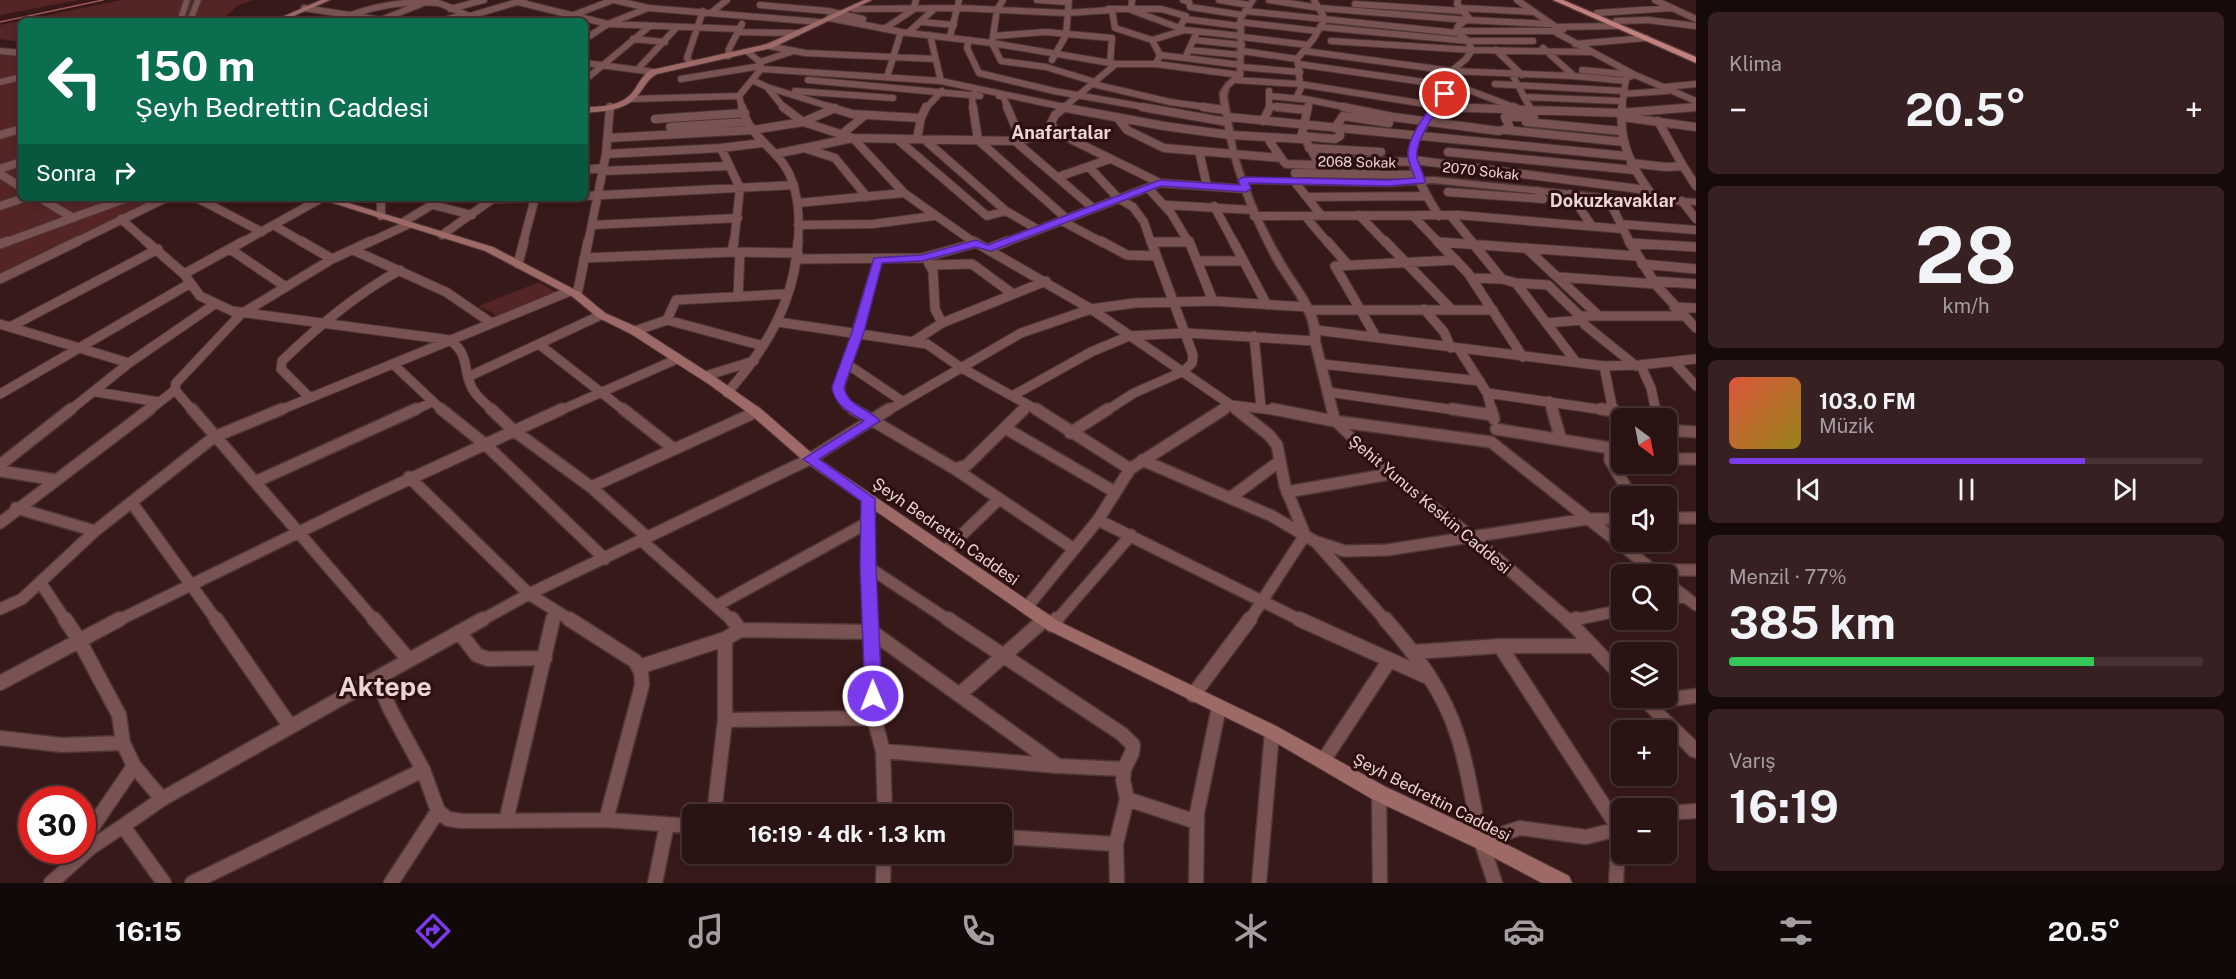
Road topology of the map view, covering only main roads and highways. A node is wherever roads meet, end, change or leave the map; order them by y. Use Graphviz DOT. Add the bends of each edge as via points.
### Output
graph roads {
  1 [pos="327,0"];
  2 [pos="869,0"];
  3 [pos="1557,0"];
  4 [pos="1566,0"];
  5 [pos="285,18"];
  6 [pos="1616,23"];
  7 [pos="1696,55"];
  8 [pos="1696,60"];
  9 [pos="588,110"];
  10 [pos="332,201"];
  11 [pos="1562,883"];
  1 -- 5 [label="main road"];
  2 -- 9 [label="main road" via="769,46 654,72 641,81 631,99"];
  3 -- 6 [label="main road"];
  4 -- 6 [label="main road"];
  6 -- 7 [label="main road"];
  6 -- 8 [label="main road"];
  10 -- 11 [label="main road, Şeyh Bedrettin Caddesi" via="489,249 573,293 601,315 635,331 705,376 756,412 810,459 1048,622 1272,732 1379,794"];
}
